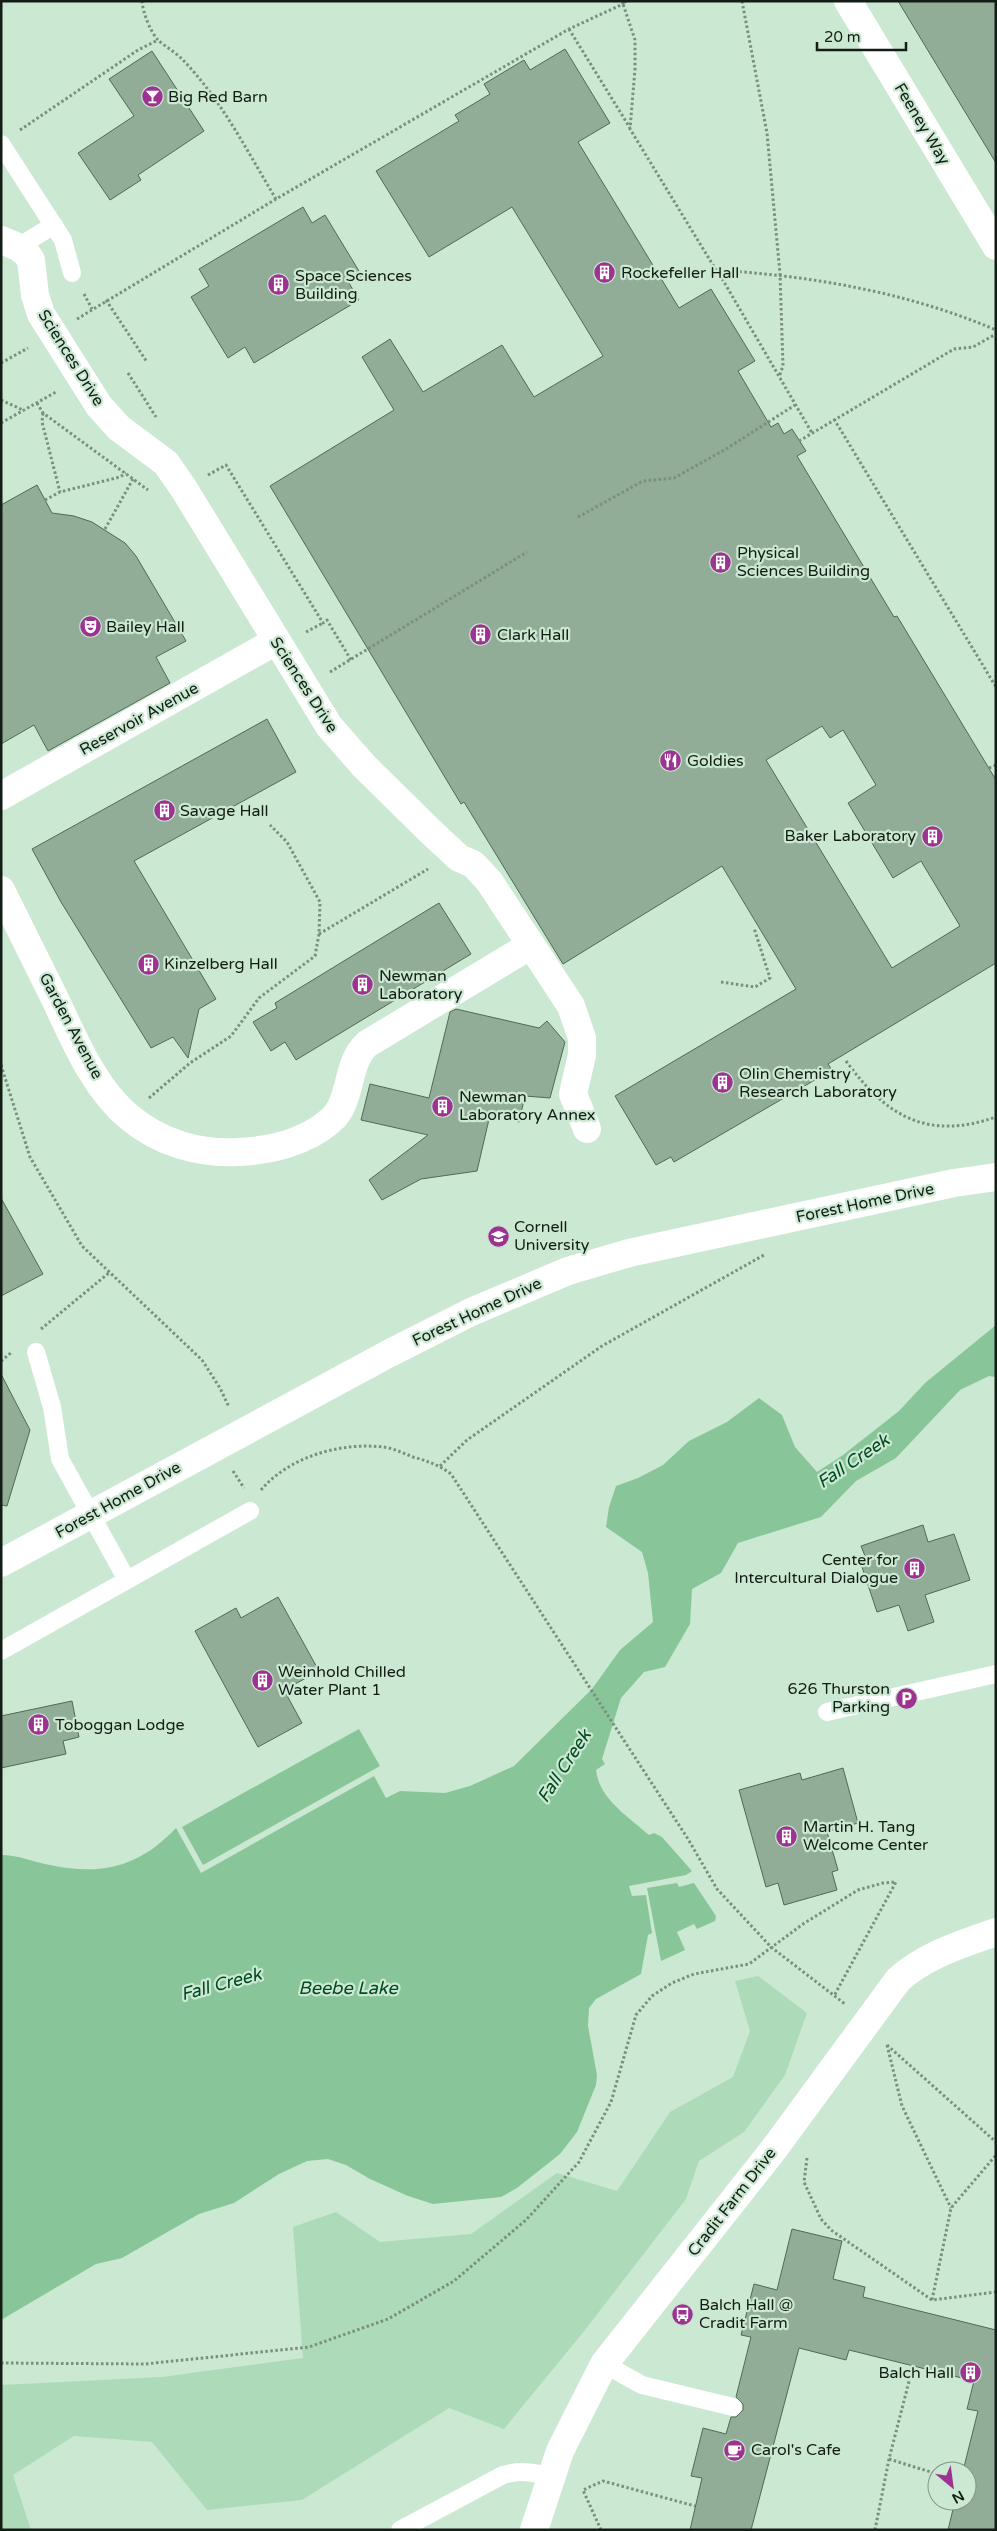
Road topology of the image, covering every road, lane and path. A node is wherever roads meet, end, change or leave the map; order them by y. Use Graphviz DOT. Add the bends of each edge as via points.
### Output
graph roads {
  1 [pos="142,1"];
  2 [pos="742,1"];
  3 [pos="848,1"];
  4 [pos="624,2"];
  5 [pos="569,29"];
  6 [pos="158,40"];
  7 [pos="630,129"];
  8 [pos="18,131"];
  9 [pos="1,144"];
  10 [pos="276,199"];
  11 [pos="54,225"];
  12 [pos="10,244"];
  13 [pos="996,246"];
  14 [pos="716,270"];
  15 [pos="72,273"];
  16 [pos="780,274"];
  17 [pos="106,300"];
  18 [pos="76,319"];
  19 [pos="996,332"];
  20 [pos="35,344"];
  21 [pos="147,362"];
  22 [pos="1,363"];
  23 [pos="128,373"];
  24 [pos="779,377"];
  25 [pos="61,389"];
  26 [pos="1,400"];
  27 [pos="795,406"];
  28 [pos="24,410"];
  29 [pos="43,413"];
  30 [pos="156,419"];
  31 [pos="834,419"];
  32 [pos="1,423"];
  33 [pos="812,433"];
  34 [pos="799,440"];
  35 [pos="126,473"];
  36 [pos="202,478"];
  37 [pos="133,479"];
  38 [pos="60,492"];
  39 [pos="45,500"];
  40 [pos="578,517"];
  41 [pos="105,530"];
  42 [pos="526,552"];
  43 [pos="276,641"];
  44 [pos="351,660"];
  45 [pos="996,687"];
  46 [pos="304,688"];
  47 [pos="996,764"];
  48 [pos="989,768"];
  49 [pos="1,796"];
  50 [pos="270,825"];
  51 [pos="455,854"];
  52 [pos="1,890"];
  53 [pos="754,928"];
  54 [pos="319,934"];
  55 [pos="531,946"];
  56 [pos="720,982"];
  57 [pos="846,1061"];
  58 [pos="1,1065"];
  59 [pos="128,1116"];
  60 [pos="996,1117"];
  61 [pos="587,1129"];
  62 [pos="996,1177"];
  63 [pos="766,1254"];
  64 [pos="110,1272"];
  65 [pos="73,1304"];
  66 [pos="36,1352"];
  67 [pos="230,1409"];
  68 [pos="440,1466"];
  69 [pos="231,1467"];
  70 [pos="249,1492"];
  71 [pos="259,1492"];
  72 [pos="250,1511"];
  73 [pos="91,1516"];
  74 [pos="1,1563"];
  75 [pos="127,1580"];
  76 [pos="1,1651"];
  77 [pos="996,1674"];
  78 [pos="827,1712"];
  79 [pos="996,1932"];
  80 [pos="771,1947"];
  81 [pos="834,1996"];
  82 [pos="849,2007"];
  83 [pos="996,2142"];
  84 [pos="996,2155"];
  85 [pos="807,2158"];
  86 [pos="951,2208"];
  87 [pos="996,2292"];
  88 [pos="932,2300"];
  89 [pos="1,2363"];
  90 [pos="604,2364"];
  91 [pos="913,2366"];
  92 [pos="733,2408"];
  93 [pos="889,2459"];
  94 [pos="927,2471"];
  95 [pos="550,2477"];
  96 [pos="695,2506"];
  97 [pos="400,2530"];
  98 [pos="534,2530"];
  99 [pos="600,2530"];
  100 [pos="874,2530"];
  1 -- 6 [label="path" via="147,20"];
  2 -- 16 [label="path" via="767,133"];
  3 -- 13 [label="street, Feeney Way"];
  4 -- 5 [label="path"];
  4 -- 7 [label="path" via="635,40"];
  5 -- 7 [label="path"];
  5 -- 10 [label="path"];
  6 -- 8 [label="path" via="138,50"];
  6 -- 10 [label="path" via="183,61 214,97"];
  7 -- 14 [label="path"];
  9 -- 11 [label="lane"];
  10 -- 17 [label="path"];
  11 -- 12 [label="lane"];
  11 -- 15 [label="lane" via="63,240"];
  12 -- 43 [label="street, Sciences Drive" via="26,253 31,260 37,304 52,334 107,416 166,463"];
  14 -- 16 [label="path"];
  14 -- 24 [label="path"];
  16 -- 19 [label="path" via="832,282 917,302 963,316"];
  16 -- 24 [label="path" via="783,366"];
  17 -- 18 [label="path"];
  17 -- 21 [label="path"];
  19 -- 31 [label="path" via="973,347 954,348"];
  20 -- 22 [label="path"];
  23 -- 30 [label="path"];
  24 -- 27 [label="path"];
  25 -- 28 [label="path"];
  26 -- 28 [label="path"];
  27 -- 33 [label="path"];
  27 -- 40 [label="path" via="674,478 643,481"];
  28 -- 32 [label="path"];
  29 -- 38 [label="path" via="42,422"];
  31 -- 33 [label="path"];
  31 -- 45 [label="path"];
  33 -- 34 [label="path"];
  35 -- 38 [label="path"];
  36 -- 44 [label="path" via="226,464 323,623 327,620"];
  37 -- 41 [label="path"];
  38 -- 39 [label="path"];
  42 -- 44 [label="path"];
  43 -- 46 [label="street, Sciences Drive"];
  43 -- 49 [label="street, Reservoir Avenue"];
  44 -- 46 [label="path"];
  46 -- 51 [label="street, Sciences Drive" via="346,747"];
  47 -- 48 [label="path"];
  50 -- 54 [label="path" via="287,842 320,902"];
  51 -- 54 [label="path"];
  51 -- 55 [label="street, Sciences Drive" via="473,864 489,881"];
  52 -- 59 [label="street, Garden Avenue" via="85,1058 101,1084"];
  53 -- 56 [label="path" via="770,978 755,987"];
  54 -- 59 [label="path" via="315,956 259,998 231,1036 190,1063"];
  55 -- 59 [label="street, Garden Avenue" via="367,1044 354,1062 338,1111 331,1121 307,1136 278,1146 217,1153 190,1148 158,1136"];
  55 -- 61 [label="street, Sciences Drive" via="577,1020 582,1055 573,1094"];
  57 -- 60 [label="path" via="879,1101 894,1112 919,1122 956,1125"];
  58 -- 64 [label="path" via="30,1157 82,1246"];
  62 -- 73 [label="street, Forest Home Drive" via="954,1183 629,1252 568,1271 471,1312 396,1350"];
  63 -- 68 [label="path" via="602,1346 467,1440"];
  64 -- 65 [label="path"];
  64 -- 67 [label="path" via="202,1360"];
  66 -- 73 [label="lane" via="52,1407 60,1459"];
  68 -- 71 [label="path" via="384,1447 348,1449 318,1454 282,1469"];
  68 -- 80 [label="path" via="451,1474 491,1532 717,1889"];
  69 -- 70 [label="path"];
  72 -- 75 [label="lane"];
  73 -- 74 [label="street, Forest Home Drive"];
  73 -- 75 [label="lane"];
  75 -- 76 [label="lane"];
  77 -- 78 [label="lane"];
  79 -- 90 [label="street, Cradit Farm Drive" via="932,1957 898,1980 774,2149"];
  80 -- 81 [label="path"];
  80 -- 81 [label="path" via="858,1890 896,1882"];
  80 -- 89 [label="path" via="749,1964 694,1974 652,1996 636,2015 611,2102 579,2162 526,2220 454,2281 388,2319 309,2347 146,2364"];
  81 -- 82 [label="path"];
  83 -- 86 [label="path" via="886,2044 902,2106"];
  84 -- 86 [label="path"];
  85 -- 88 [label="path" via="804,2182 821,2219 831,2230"];
  86 -- 88 [label="path"];
  87 -- 88 [label="path"];
  90 -- 92 [label="lane" via="642,2385"];
  90 -- 95 [label="street, Cradit Farm Drive" via="572,2424"];
  91 -- 93 [label="path"];
  93 -- 94 [label="path"];
  93 -- 100 [label="path"];
  95 -- 97 [label="lane" via="518,2471 503,2475"];
  95 -- 98 [label="street, Cradit Farm Drive"];
  96 -- 99 [label="path" via="603,2482 583,2490"];
}
